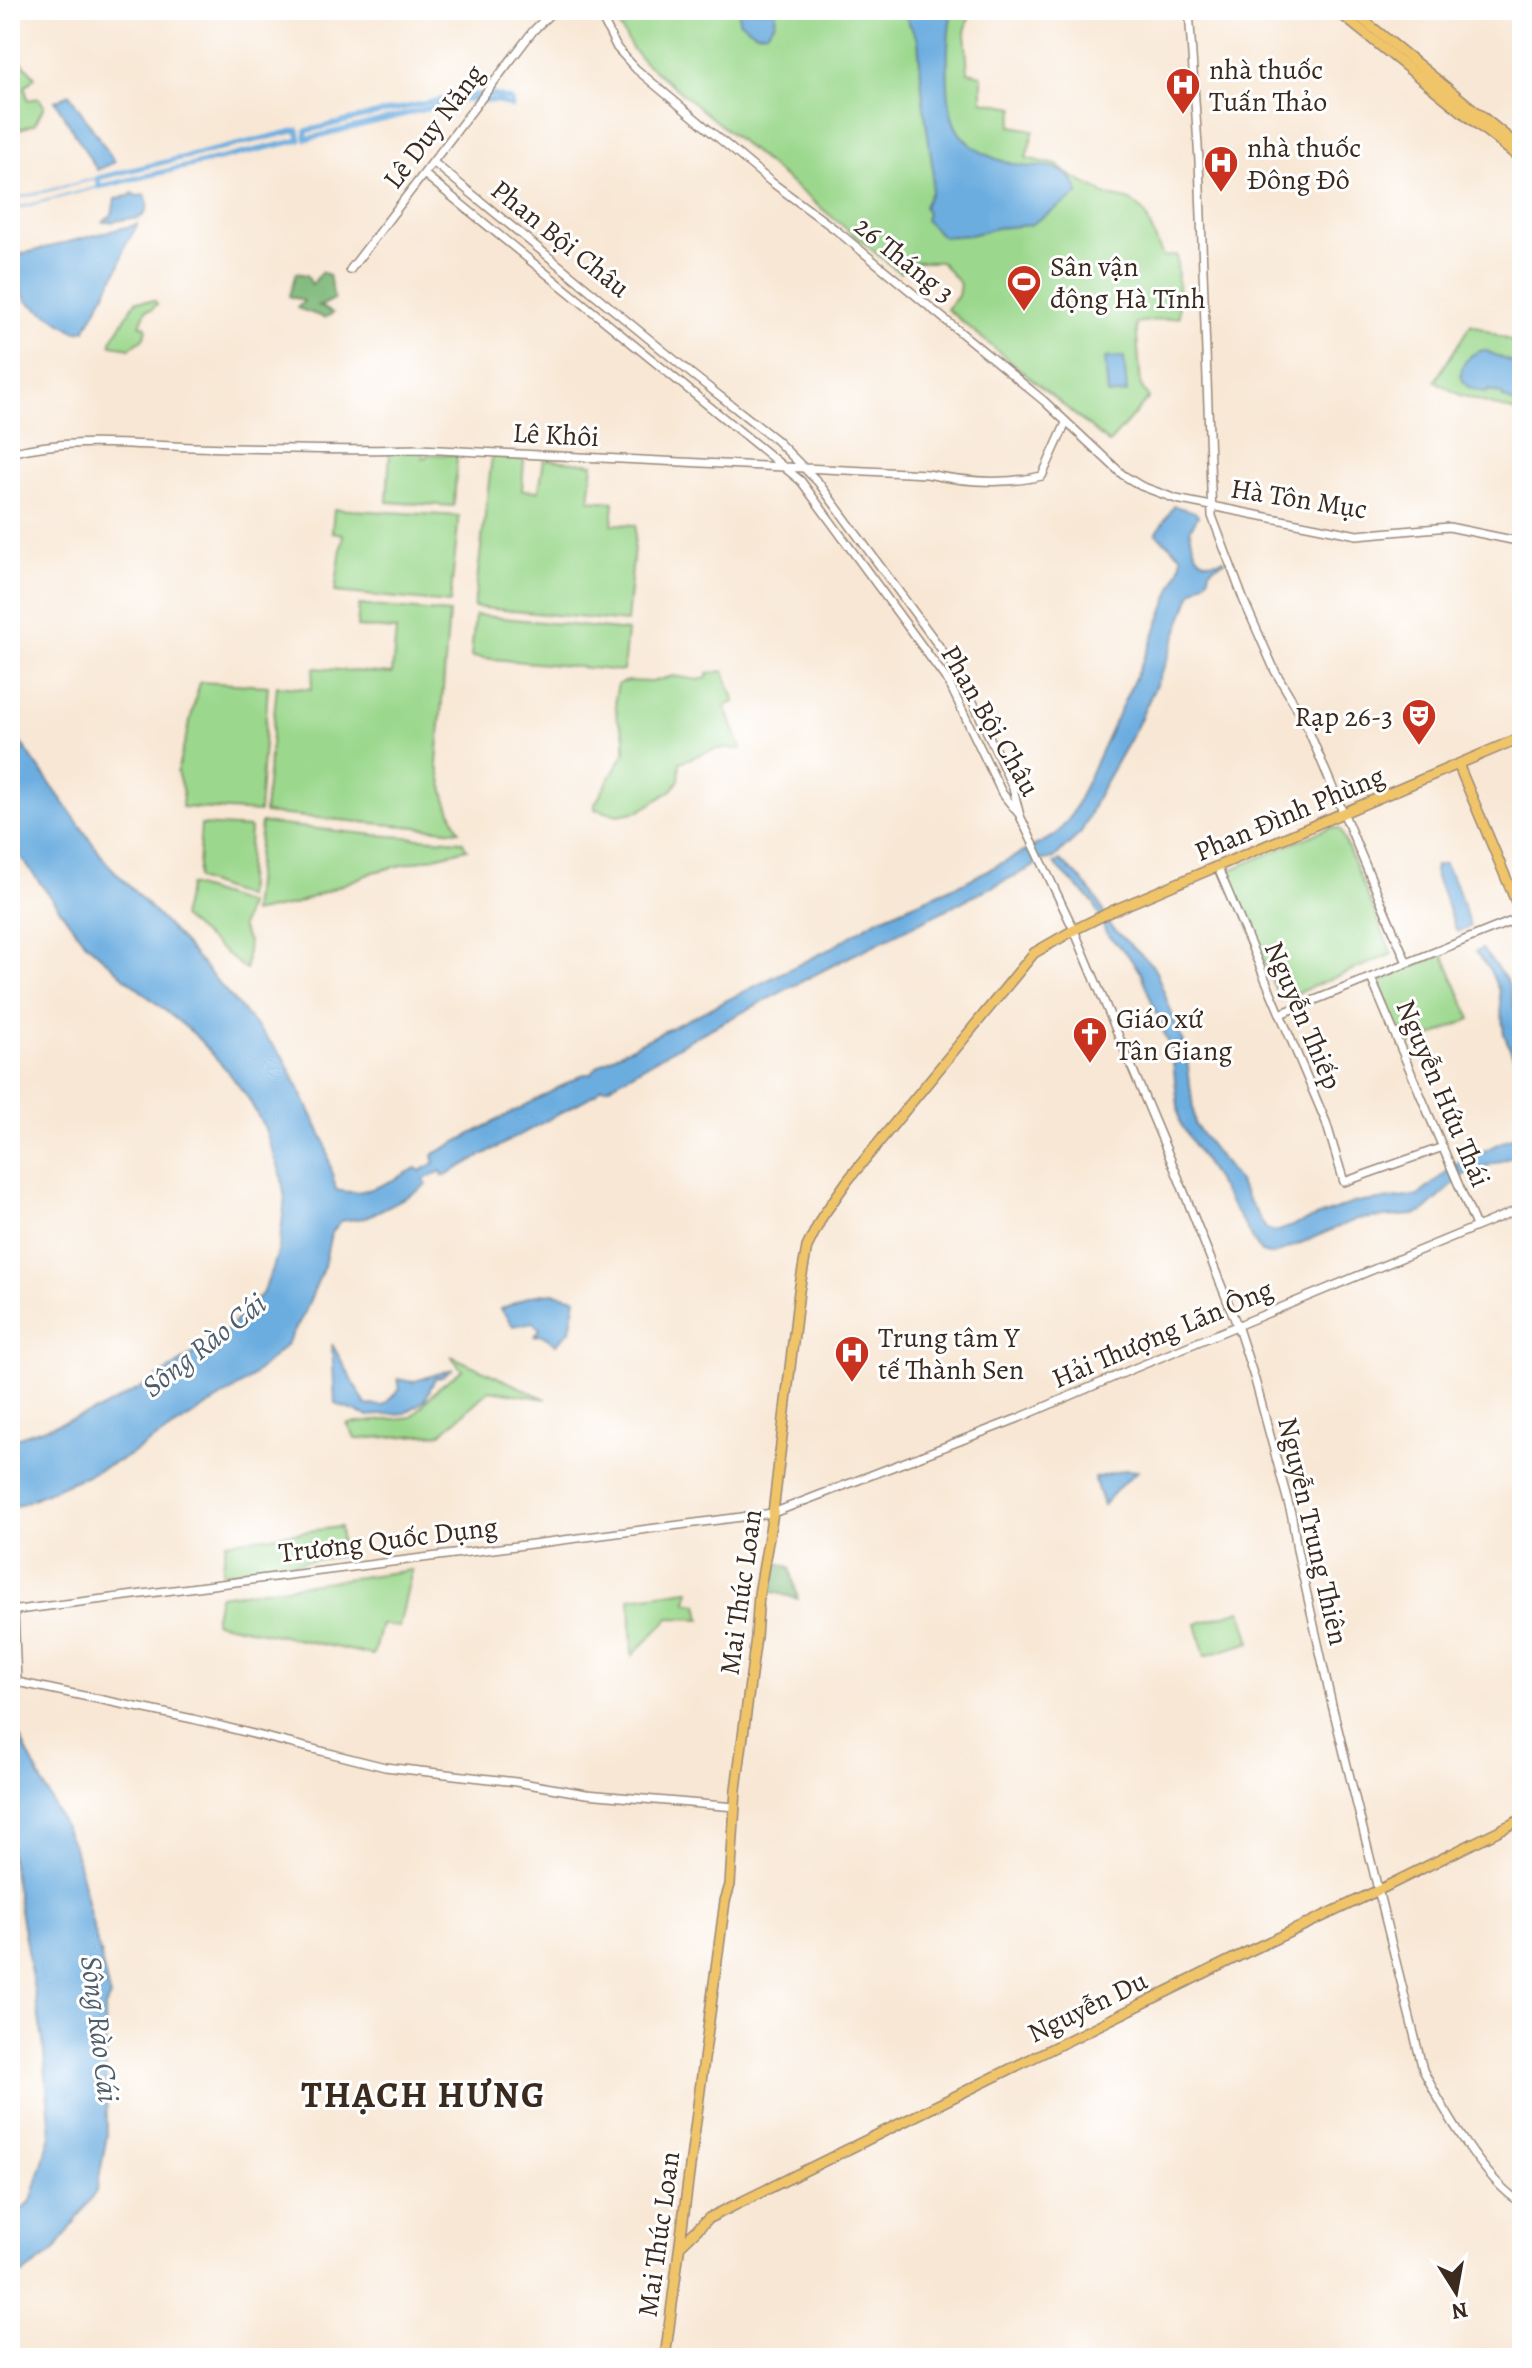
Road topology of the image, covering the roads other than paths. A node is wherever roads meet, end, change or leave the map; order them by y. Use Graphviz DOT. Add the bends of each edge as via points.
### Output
graph roads {
  1 [pos="554,10"];
  2 [pos="598,10"];
  3 [pos="1189,10"];
  4 [pos="1336,10"];
  5 [pos="1351,10"];
  6 [pos="1478,119"];
  7 [pos="1522,149"];
  8 [pos="1522,160"];
  9 [pos="433,162"];
  10 [pos="424,174"];
  11 [pos="350,270"];
  12 [pos="1066,423"];
  13 [pos="10,453"];
  14 [pos="783,467"];
  15 [pos="803,467"];
  16 [pos="1211,506"];
  17 [pos="1522,542"];
  18 [pos="1522,737"];
  19 [pos="1458,764"];
  20 [pos="1342,813"];
  21 [pos="1020,816"];
  22 [pos="1218,868"];
  23 [pos="1522,917"];
  24 [pos="1074,930"];
  25 [pos="1407,963"];
  26 [pos="1371,978"];
  27 [pos="1280,1014"];
  28 [pos="1443,1147"];
  29 [pos="1522,1208"];
  30 [pos="1476,1226"];
  31 [pos="1237,1325"];
  32 [pos="773,1513"];
  33 [pos="12,1611"];
  34 [pos="735,1807"];
  35 [pos="1522,1819"];
  36 [pos="1379,1890"];
  37 [pos="1522,2203"];
  38 [pos="680,2246"];
  39 [pos="665,2358"];
  1 -- 9 [label="street, Lê Duy Năng"];
  2 -- 12 [label="street, 26 Tháng 3" via="617,48 636,69"];
  3 -- 16 [label="street"];
  4 -- 6 [label="main road"];
  5 -- 6 [label="main road"];
  6 -- 7 [label="main road"];
  6 -- 8 [label="main road"];
  9 -- 10 [label="street, Lê Duy Năng"];
  9 -- 15 [label="street, Phan Bội Châu" via="747,415"];
  10 -- 11 [label="street, Lê Duy Năng"];
  10 -- 14 [label="street, Phan Bội Châu"];
  12 -- 15 [label="street, Lê Khôi" via="1038,478 963,481"];
  12 -- 16 [label="street, 26 Tháng 3" via="1141,486"];
  13 -- 14 [label="street, Lê Khôi" via="47,445 98,444 420,449"];
  14 -- 15 [label="street, Lê Khôi"];
  14 -- 21 [label="street, Phan Bội Châu" via="801,481 949,683 1002,793"];
  15 -- 21 [label="street, Phan Bội Châu" via="961,676 1013,788"];
  16 -- 17 [label="street, Hà Tôn Mục" via="1357,535 1449,527"];
  16 -- 20 [label="street" via="1244,601 1304,720"];
  18 -- 19 [label="main road, Phan Đình Phùng"];
  19 -- 20 [label="main road, Phan Đình Phùng"];
  19 -- 23 [label="main road"];
  20 -- 22 [label="main road, Phan Đình Phùng"];
  20 -- 25 [label="street"];
  21 -- 24 [label="street, Nguyễn Trung Thiên"];
  22 -- 24 [label="main road, Phan Đình Phùng"];
  22 -- 27 [label="street, Nguyễn Thiếp"];
  23 -- 25 [label="street"];
  24 -- 31 [label="street, Nguyễn Trung Thiên"];
  24 -- 32 [label="main road, Mai Thúc Loan" via="1034,953 822,1217 807,1247 799,1291"];
  25 -- 26 [label="street"];
  26 -- 27 [label="street"];
  26 -- 28 [label="street, Nguyễn Hứu Thái"];
  27 -- 28 [label="street, Nguyễn Thiếp" via="1326,1122 1344,1182"];
  28 -- 30 [label="street, Nguyễn Hứu Thái"];
  29 -- 30 [label="street, Hải Thượng Lãn Ông"];
  30 -- 31 [label="street, Hải Thượng Lãn Ông"];
  31 -- 32 [label="street, Hải Thượng Lãn Ông" via="1019,1418"];
  31 -- 36 [label="street, Nguyễn Trung Thiên" via="1292,1517"];
  32 -- 33 [label="street, Trương Quốc Dụng"];
  32 -- 34 [label="main road, Mai Thúc Loan"];
  33 -- 34 [label="street" via="17,1682 385,1767 586,1794"];
  34 -- 38 [label="main road, Mai Thúc Loan" via="730,1885"];
  35 -- 36 [label="main road, Nguyễn Du"];
  36 -- 37 [label="street, Nguyễn Trung Thiên" via="1423,2070 1481,2164"];
  36 -- 38 [label="main road, Nguyễn Du" via="709,2218"];
  38 -- 39 [label="main road, Mai Thúc Loan"];
}
